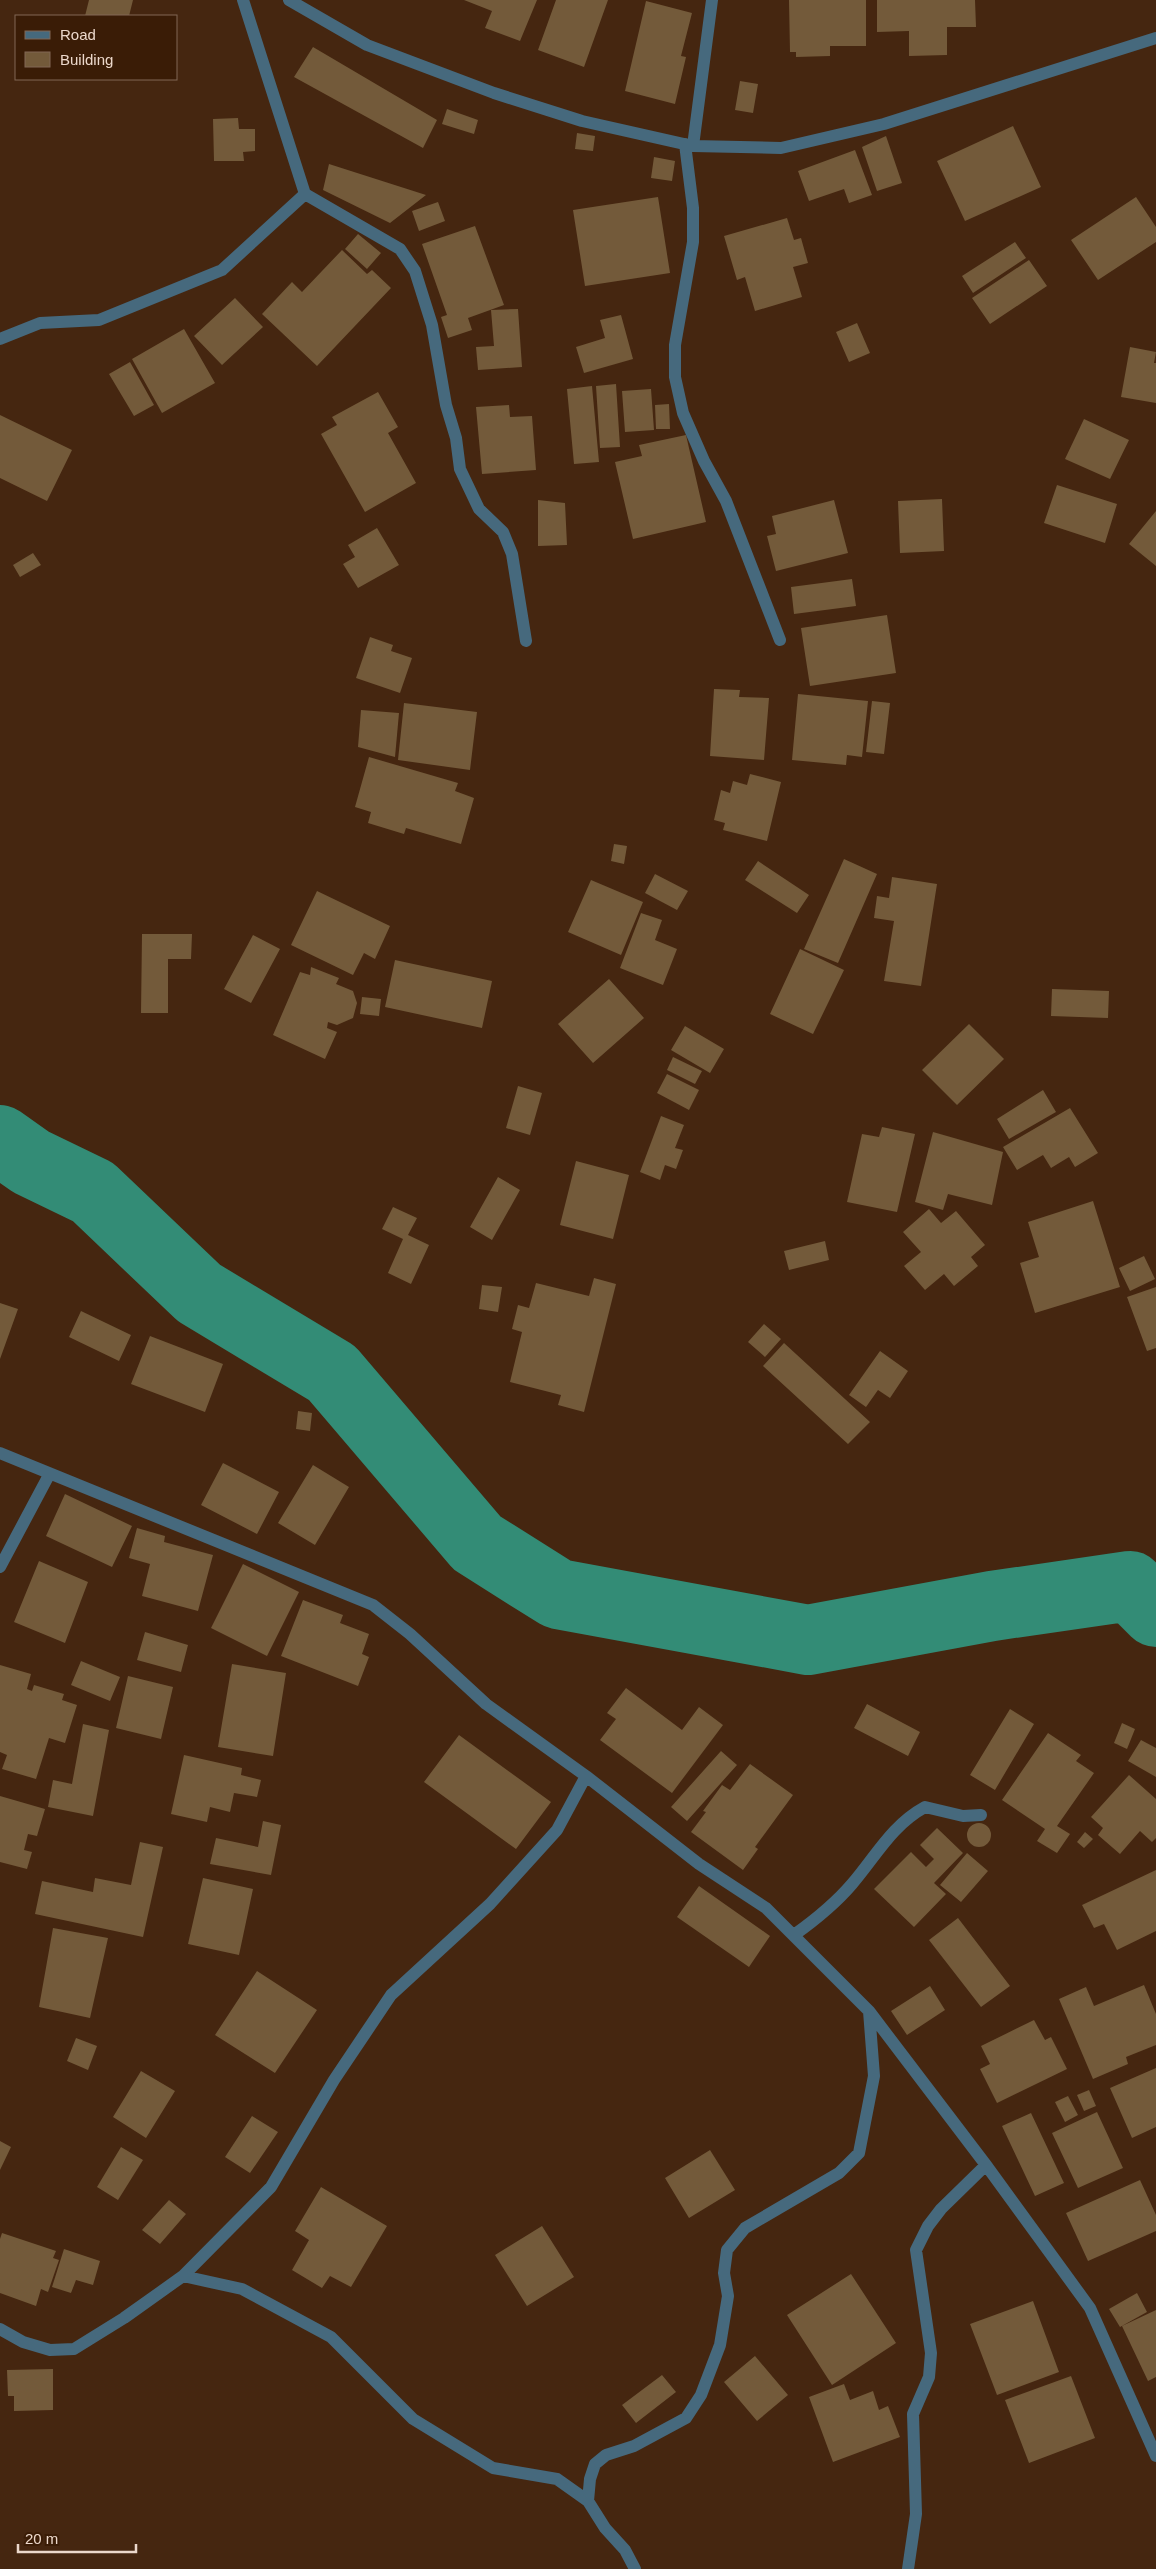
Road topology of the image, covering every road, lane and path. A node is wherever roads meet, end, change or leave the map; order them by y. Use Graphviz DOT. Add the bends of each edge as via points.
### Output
graph roads {
  1 [pos="242,0"];
  2 [pos="289,0"];
  3 [pos="712,0"];
  4 [pos="1156,38"];
  5 [pos="689,145"];
  6 [pos="305,194"];
  7 [pos="0,339"];
  8 [pos="526,640"];
  9 [pos="780,640"];
  10 [pos="0,1453"];
  11 [pos="49,1475"];
  12 [pos="0,1566"];
  13 [pos="586,1776"];
  14 [pos="981,1815"];
  15 [pos="794,1935"];
  16 [pos="869,2011"];
  17 [pos="986,2165"];
  18 [pos="183,2276"];
  19 [pos="0,2329"];
  20 [pos="1156,2456"];
  21 [pos="588,2501"];
  22 [pos="635,2569"];
  23 [pos="908,2569"];
  1 -- 6 [label="street"];
  2 -- 5 [label="street" via="367,45 494,93 582,121"];
  3 -- 5 [label="street"];
  4 -- 5 [label="street" via="884,124 781,148"];
  5 -- 9 [label="street" via="693,242 675,345 675,376 683,413 704,462 726,501"];
  6 -- 7 [label="street" via="222,270 99,320 40,323"];
  6 -- 8 [label="street" via="400,249 415,271 432,325 460,469 479,509 502,532 512,554"];
  10 -- 11 [label="street"];
  11 -- 12 [label="street"];
  11 -- 13 [label="street" via="373,1605 410,1634 486,1704"];
  13 -- 15 [label="street" via="699,1864 766,1908"];
  13 -- 18 [label="street" via="550,1837 490,1904 391,1995 334,2080 271,2187"];
  14 -- 15 [label="street" via="963,1816 925,1807 906,1818 851,1886 821,1916"];
  15 -- 16 [label="street"];
  16 -- 17 [label="street"];
  16 -- 21 [label="street" via="874,2076 859,2153 839,2173 745,2228 727,2250 724,2273 728,2296 720,2345 701,2395 686,2418 634,2446 606,2455 595,2464"];
  17 -- 20 [label="street" via="1090,2308"];
  17 -- 23 [label="street" via="941,2209 916,2250 931,2353 929,2377 913,2414 916,2514"];
  18 -- 19 [label="street" via="74,2349 50,2350 23,2342"];
  18 -- 21 [label="street" via="242,2289 331,2337 413,2419 494,2468 557,2479"];
  21 -- 22 [label="street" via="605,2528 625,2550"];
}
